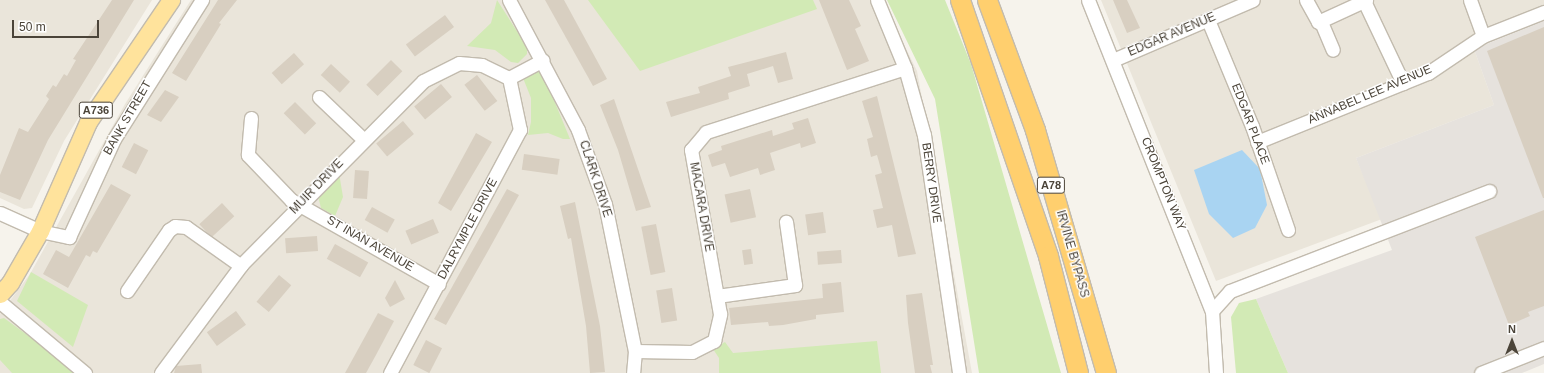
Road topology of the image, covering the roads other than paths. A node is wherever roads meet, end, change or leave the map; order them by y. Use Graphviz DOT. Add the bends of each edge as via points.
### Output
graph roads {
  1 [pos="171,0"];
  2 [pos="202,0"];
  3 [pos="509,0"];
  4 [pos="877,0"];
  5 [pos="960,0"];
  6 [pos="987,0"];
  7 [pos="1088,0"];
  8 [pos="1253,0"];
  9 [pos="1306,0"];
  10 [pos="1365,0"];
  11 [pos="1470,0"];
  12 [pos="1544,12"];
  13 [pos="1208,20"];
  14 [pos="1321,22"];
  15 [pos="1483,36"];
  16 [pos="1333,50"];
  17 [pos="543,60"];
  18 [pos="1113,60"];
  19 [pos="905,68"];
  20 [pos="509,78"];
  21 [pos="1403,83"];
  22 [pos="319,97"];
  23 [pos="251,118"];
  24 [pos="363,139"];
  25 [pos="1257,142"];
  26 [pos="1489,191"];
  27 [pos="300,205"];
  28 [pos="0,213"];
  29 [pos="786,222"];
  30 [pos="1288,230"];
  31 [pos="40,231"];
  32 [pos="241,266"];
  33 [pos="439,284"];
  34 [pos="126,291"];
  35 [pos="0,294"];
  36 [pos="717,296"];
  37 [pos="0,302"];
  38 [pos="1212,311"];
  39 [pos="1544,348"];
  40 [pos="635,350"];
  41 [pos="85,373"];
  42 [pos="161,373"];
  43 [pos="390,373"];
  44 [pos="633,373"];
  45 [pos="959,373"];
  46 [pos="1078,373"];
  47 [pos="1106,373"];
  48 [pos="1216,373"];
  49 [pos="1482,373"];
  1 -- 31 [label="main road, A736" via="88,122"];
  2 -- 31 [label="street, BANK STREET" via="114,139 69,237"];
  3 -- 17 [label="street, CLARK DRIVE"];
  4 -- 19 [label="street, BERRY DRIVE"];
  5 -- 46 [label="highway, IRVINE BYPASS / A78" via="1048,256"];
  6 -- 47 [label="highway, IRVINE BYPASS / A78" via="1035,130"];
  7 -- 18 [label="street, CROMPTON WAY"];
  8 -- 13 [label="street, EDGAR AVENUE"];
  9 -- 14 [label="street" via="1314,19"];
  10 -- 14 [label="street"];
  10 -- 21 [label="street"];
  11 -- 15 [label="street"];
  12 -- 15 [label="street, ANNABEL LEE AVENUE"];
  13 -- 18 [label="street, EDGAR AVENUE"];
  13 -- 25 [label="street, EDGAR PLACE"];
  14 -- 16 [label="street"];
  15 -- 21 [label="street, ANNABEL LEE AVENUE" via="1428,73"];
  17 -- 20 [label="street"];
  17 -- 40 [label="street, CLARK DRIVE" via="578,130 605,204"];
  18 -- 38 [label="street, CROMPTON WAY"];
  19 -- 36 [label="street, MACARA DRIVE" via="706,132 691,150"];
  19 -- 45 [label="street, BERRY DRIVE" via="924,135"];
  20 -- 24 [label="street, MUIR DRIVE" via="482,64 459,63 423,81"];
  20 -- 33 [label="street, DALRYMPLE DRIVE" via="520,130"];
  21 -- 25 [label="street, ANNABEL LEE AVENUE"];
  22 -- 24 [label="street"];
  23 -- 27 [label="street, ST INAN AVENUE" via="248,154 291,200"];
  24 -- 27 [label="street, MUIR DRIVE"];
  25 -- 30 [label="street, EDGAR PLACE"];
  26 -- 38 [label="street" via="1230,291"];
  27 -- 32 [label="street, MUIR DRIVE"];
  27 -- 33 [label="street, ST INAN AVENUE"];
  28 -- 31 [label="street"];
  29 -- 36 [label="street" via="795,285"];
  31 -- 35 [label="main road, A736" via="10,283"];
  32 -- 34 [label="street" via="186,227 175,226 169,230"];
  32 -- 42 [label="street, MUIR DRIVE"];
  33 -- 43 [label="street, DALRYMPLE DRIVE"];
  36 -- 40 [label="street, MACARA DRIVE" via="720,314 714,341 692,352"];
  37 -- 41 [label="street"];
  38 -- 48 [label="street, CROMPTON WAY"];
  39 -- 49 [label="street"];
  40 -- 44 [label="street, CLARK DRIVE"];
}
